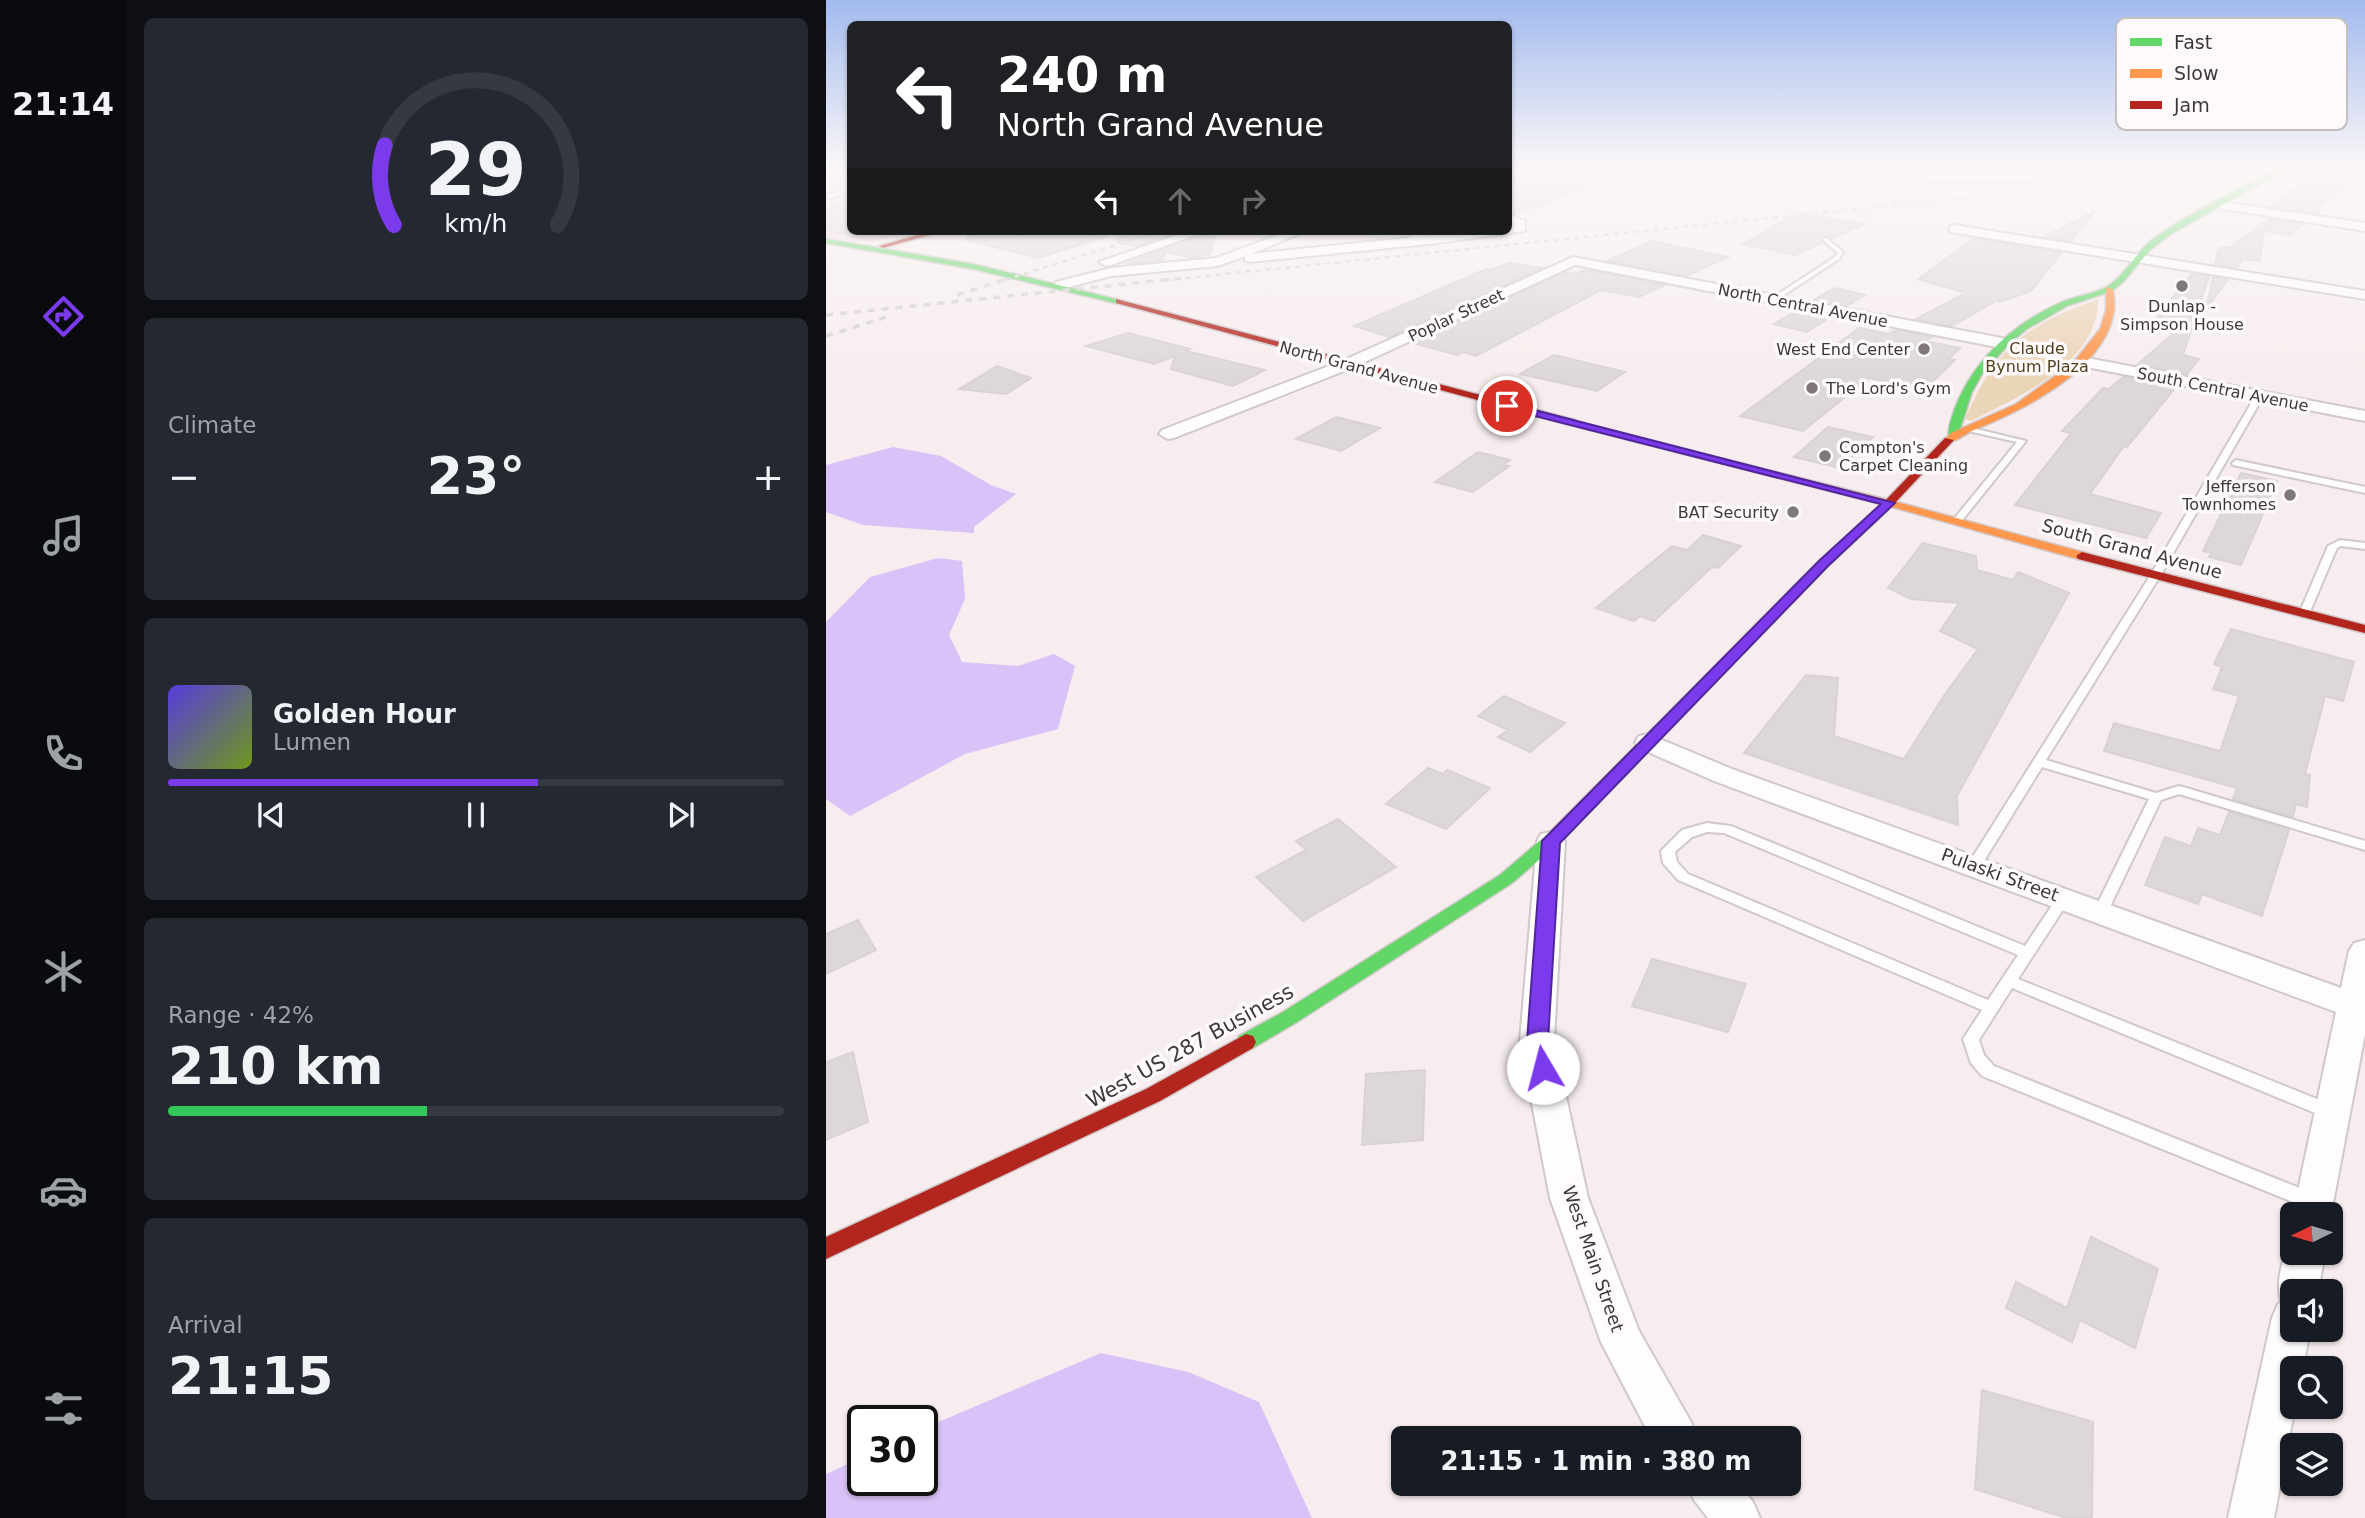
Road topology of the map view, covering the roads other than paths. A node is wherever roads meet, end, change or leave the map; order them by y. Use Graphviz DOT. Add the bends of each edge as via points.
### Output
graph roads {
  1 [pos="915,238"];
  2 [pos="1180,238"];
  3 [pos="1277,238"];
  4 [pos="1411,238"];
  5 [pos="1446,238"];
  6 [pos="2012,238"];
  7 [pos="2163,238"];
  8 [pos="1825,239"];
  9 [pos="1429,240"];
  10 [pos="826,241"];
  11 [pos="878,248"];
  12 [pos="2137,257"];
  13 [pos="1218,261"];
  14 [pos="1563,265"];
  15 [pos="1043,282"];
  16 [pos="1061,285"];
  17 [pos="2109,289"];
  18 [pos="2365,295"];
  19 [pos="1774,299"];
  20 [pos="2002,343"];
  21 [pos="2082,362"];
  22 [pos="1348,364"];
  23 [pos="2259,397"];
  24 [pos="2365,416"];
  25 [pos="1971,429"];
  26 [pos="1168,434"];
  27 [pos="1953,436"];
  28 [pos="2236,463"];
  29 [pos="2365,490"];
  30 [pos="1889,503"];
  31 [pos="1957,521"];
  32 [pos="2365,546"];
  33 [pos="2155,576"];
  34 [pos="2304,614"];
  35 [pos="2365,629"];
  36 [pos="1648,743"];
  37 [pos="2039,762"];
  38 [pos="2156,797"];
  39 [pos="1551,841"];
  40 [pos="2365,846"];
  41 [pos="1974,866"];
  42 [pos="2063,899"];
  43 [pos="2100,913"];
  44 [pos="2365,951"];
  45 [pos="2028,953"];
  46 [pos="2009,981"];
  47 [pos="2353,1004"];
  48 [pos="1992,1008"];
  49 [pos="2332,1112"];
  50 [pos="2297,1202"];
  51 [pos="2315,1202"];
  52 [pos="826,1248"];
  53 [pos="2287,1342"];
  54 [pos="1668,1426"];
  55 [pos="1720,1496"];
  56 [pos="1737,1518"];
  57 [pos="2251,1518"];
  1 -- 11 [label="main road"];
  2 -- 15 [label="street"];
  3 -- 13 [label="street"];
  4 -- 9 [label="street"];
  5 -- 9 [label="street"];
  6 -- 12 [label="street"];
  7 -- 12 [label="main road"];
  8 -- 19 [label="lane" via="1841,253 1837,258"];
  9 -- 13 [label="street"];
  10 -- 11 [label="main road, North Grand Avenue"];
  11 -- 15 [label="main road, North Grand Avenue"];
  12 -- 17 [label="main road"];
  12 -- 18 [label="street"];
  13 -- 16 [label="street" via="1111,272"];
  14 -- 19 [label="street, North Central Avenue" via="1580,261"];
  14 -- 22 [label="street, Poplar Street"];
  15 -- 16 [label="main road, North Grand Avenue"];
  16 -- 22 [label="main road, North Grand Avenue"];
  17 -- 20 [label="main road" via="2062,304"];
  17 -- 21 [label="main road" via="2112,301 2107,322"];
  19 -- 20 [label="street, North Central Avenue"];
  20 -- 27 [label="main road" via="1961,397"];
  21 -- 23 [label="street, South Central Avenue"];
  21 -- 25 [label="main road" via="2046,390"];
  22 -- 26 [label="street"];
  22 -- 30 [label="main road, North Grand Avenue"];
  23 -- 24 [label="street, South Central Avenue"];
  23 -- 33 [label="lane"];
  25 -- 27 [label="main road"];
  25 -- 31 [label="lane" via="2022,441"];
  27 -- 30 [label="main road"];
  28 -- 29 [label="lane"];
  30 -- 31 [label="main road, South Grand Avenue"];
  30 -- 36 [label="main road"];
  31 -- 33 [label="main road, South Grand Avenue"];
  32 -- 34 [label="lane" via="2333,546"];
  33 -- 34 [label="main road, South Grand Avenue"];
  33 -- 37 [label="lane"];
  34 -- 35 [label="main road, South Grand Avenue"];
  36 -- 39 [label="main road"];
  36 -- 41 [label="street, Pulaski Street"];
  37 -- 38 [label="lane"];
  37 -- 41 [label="lane"];
  38 -- 40 [label="lane" via="2179,790"];
  38 -- 43 [label="lane"];
  39 -- 52 [label="main road, West US 287 Business" via="1452,916 1153,1095"];
  39 -- 54 [label="street, West Main Street" via="1537,1041 1569,1198 1622,1342"];
  41 -- 42 [label="street, Pulaski Street"];
  42 -- 43 [label="street, Pulaski Street"];
  42 -- 45 [label="lane"];
  43 -- 47 [label="street, Pulaski Street"];
  44 -- 47 [label="street"];
  45 -- 46 [label="lane"];
  45 -- 48 [label="lane" via="1726,829 1685,832 1668,851 1670,863 1683,877"];
  46 -- 48 [label="lane"];
  46 -- 49 [label="lane"];
  47 -- 49 [label="street"];
  48 -- 50 [label="lane" via="1971,1039 1988,1071"];
  49 -- 51 [label="street"];
  53 -- 57 [label="street"];
  55 -- 56 [label="street"];
}
